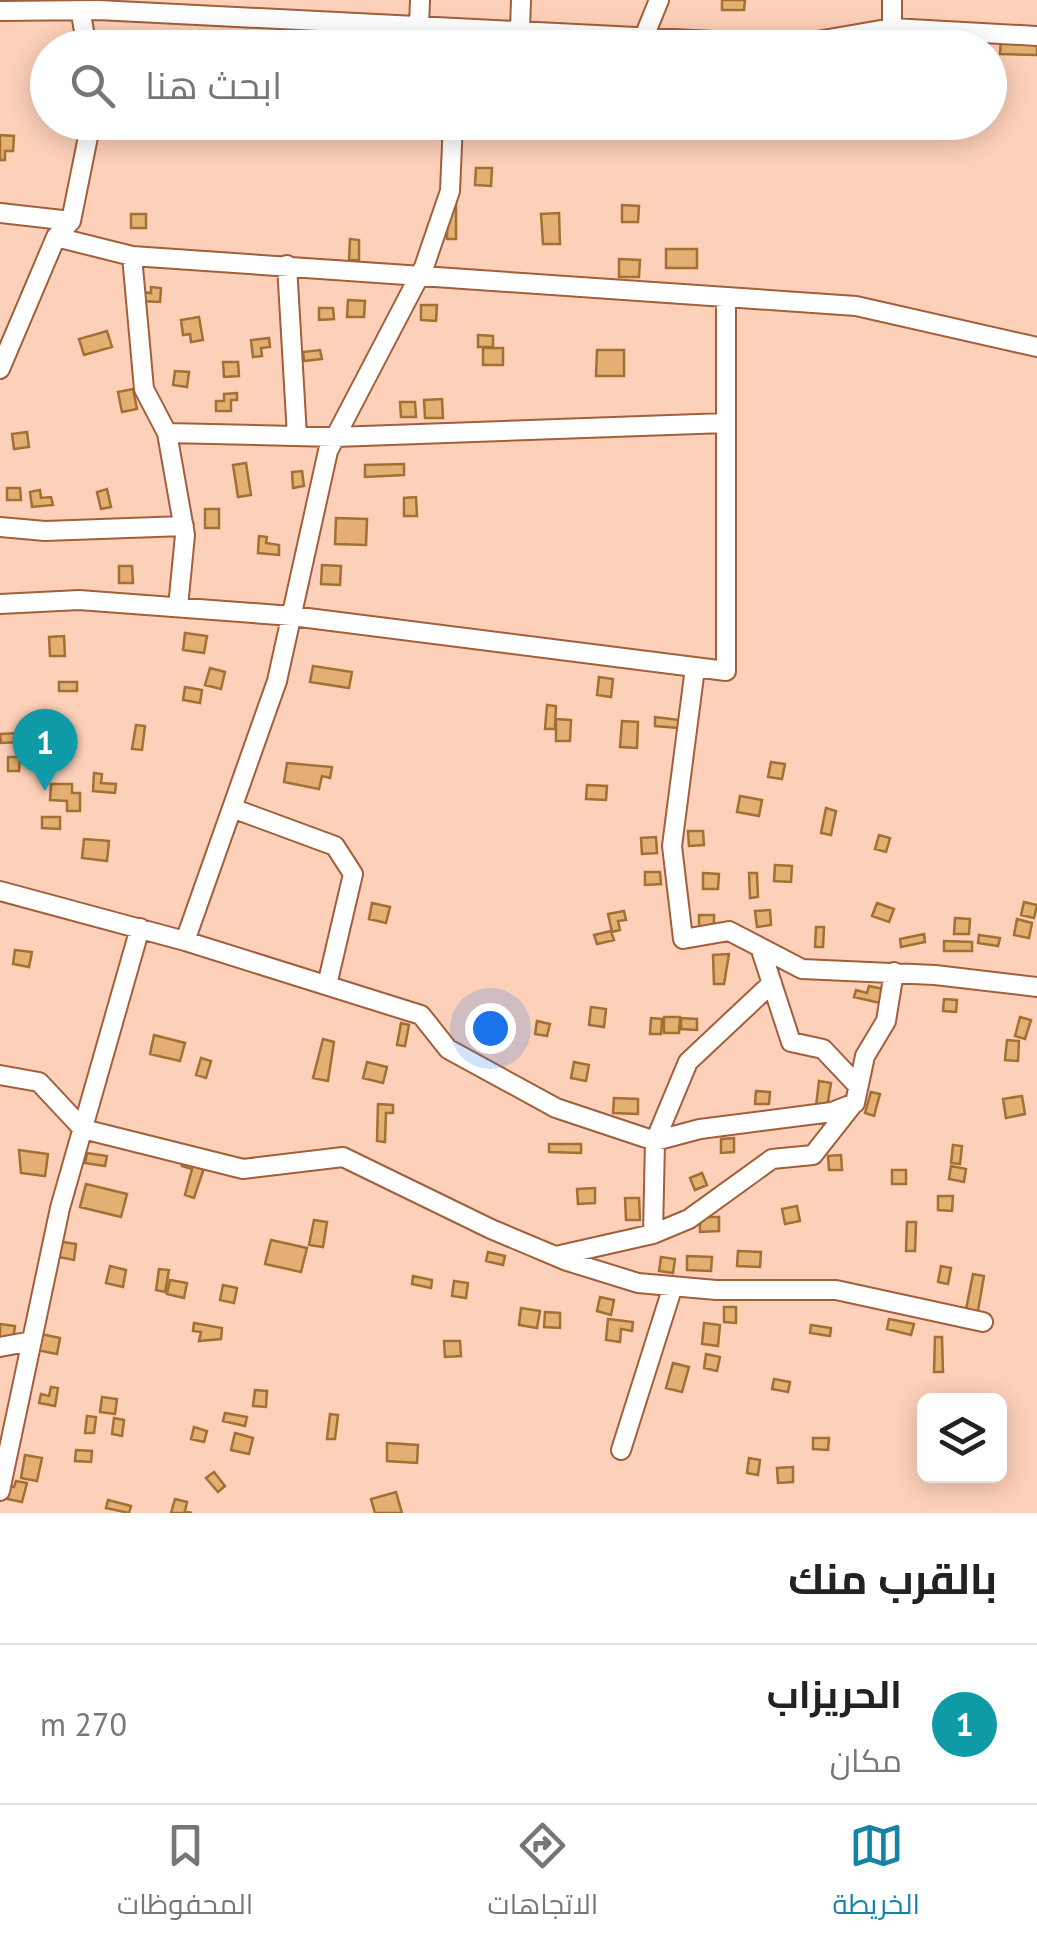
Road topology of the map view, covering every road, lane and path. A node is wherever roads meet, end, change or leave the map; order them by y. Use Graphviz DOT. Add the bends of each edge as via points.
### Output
graph roads {
  1 [pos="327,0"];
  2 [pos="420,0"];
  3 [pos="521,0"];
  4 [pos="659,0"];
  5 [pos="892,0"];
  6 [pos="92,8"];
  7 [pos="0,11"];
  8 [pos="326,22"];
  9 [pos="419,26"];
  10 [pos="457,28"];
  11 [pos="892,28"];
  12 [pos="499,30"];
  13 [pos="520,30"];
  14 [pos="647,30"];
  15 [pos="880,30"];
  16 [pos="928,30"];
  17 [pos="1007,34"];
  18 [pos="1037,36"];
  19 [pos="88,140"];
  20 [pos="452,140"];
  21 [pos="0,213"];
  22 [pos="71,220"];
  23 [pos="56,237"];
  24 [pos="132,256"];
  25 [pos="287,265"];
  26 [pos="421,274"];
  27 [pos="726,298"];
  28 [pos="1037,347"];
  29 [pos="0,369"];
  30 [pos="726,422"];
  31 [pos="166,433"];
  32 [pos="297,436"];
  33 [pos="335,437"];
  34 [pos="184,526"];
  35 [pos="0,528"];
  36 [pos="0,604"];
  37 [pos="178,608"];
  38 [pos="292,616"];
  39 [pos="695,668"];
  40 [pos="232,808"];
  41 [pos="0,891"];
  42 [pos="140,928"];
  43 [pos="185,940"];
  44 [pos="760,948"];
  45 [pos="894,972"];
  46 [pos="772,983"];
  47 [pos="327,986"];
  48 [pos="1037,987"];
  49 [pos="0,1075"];
  50 [pos="856,1095"];
  51 [pos="83,1129"];
  52 [pos="655,1141"];
  53 [pos="653,1234"];
  54 [pos="556,1256"];
  55 [pos="673,1286"];
  56 [pos="983,1322"];
  57 [pos="32,1341"];
  58 [pos="0,1347"];
  59 [pos="621,1450"];
  60 [pos="0,1491"];
  1 -- 8 [label="street"];
  2 -- 9 [label="street"];
  3 -- 13 [label="street"];
  4 -- 14 [label="street"];
  5 -- 11 [label="street"];
  6 -- 7 [label="street"];
  6 -- 8 [label="street"];
  8 -- 9 [label="street"];
  9 -- 10 [label="street"];
  10 -- 12 [label="street"];
  11 -- 15 [label="street"];
  11 -- 16 [label="street"];
  17 -- 18 [label="street"];
  19 -- 22 [label="street"];
  20 -- 26 [label="street" via="450,191"];
  21 -- 22 [label="street"];
  22 -- 23 [label="street"];
  23 -- 24 [label="street"];
  23 -- 29 [label="street"];
  24 -- 25 [label="street"];
  24 -- 31 [label="street" via="144,389"];
  25 -- 26 [label="street"];
  25 -- 32 [label="street"];
  26 -- 27 [label="street"];
  26 -- 33 [label="street"];
  27 -- 28 [label="street" via="856,306"];
  27 -- 30 [label="street"];
  30 -- 33 [label="street"];
  30 -- 39 [label="street" via="726,671"];
  31 -- 32 [label="street"];
  31 -- 34 [label="street"];
  32 -- 33 [label="street"];
  33 -- 38 [label="street"];
  34 -- 35 [label="street"];
  34 -- 37 [label="street"];
  36 -- 37 [label="street" via="80,600"];
  37 -- 38 [label="street"];
  38 -- 39 [label="street"];
  38 -- 40 [label="street" via="278,681"];
  39 -- 44 [label="street" via="672,846 682,939 729,931"];
  40 -- 43 [label="street"];
  40 -- 47 [label="street" via="335,846 353,874"];
  41 -- 42 [label="street"];
  42 -- 43 [label="street"];
  42 -- 51 [label="street"];
  43 -- 47 [label="street"];
  44 -- 45 [label="street" via="802,969"];
  44 -- 46 [label="street"];
  45 -- 48 [label="street"];
  45 -- 50 [label="street" via="886,1021 865,1056"];
  46 -- 50 [label="street" via="791,1042 824,1049"];
  46 -- 52 [label="street" via="688,1062"];
  47 -- 52 [label="street" via="421,1015 448,1049 556,1108"];
  49 -- 51 [label="street" via="39,1082"];
  50 -- 52 [label="street" via="832,1112"];
  50 -- 53 [label="street" via="812,1155 772,1159 688,1219"];
  51 -- 54 [label="street" via="243,1170 343,1157"];
  51 -- 57 [label="street"];
  52 -- 53 [label="street"];
  53 -- 54 [label="street"];
  54 -- 55 [label="street"];
  55 -- 56 [label="street" via="836,1290"];
  55 -- 59 [label="street"];
  57 -- 58 [label="street"];
  57 -- 60 [label="street"];
}
